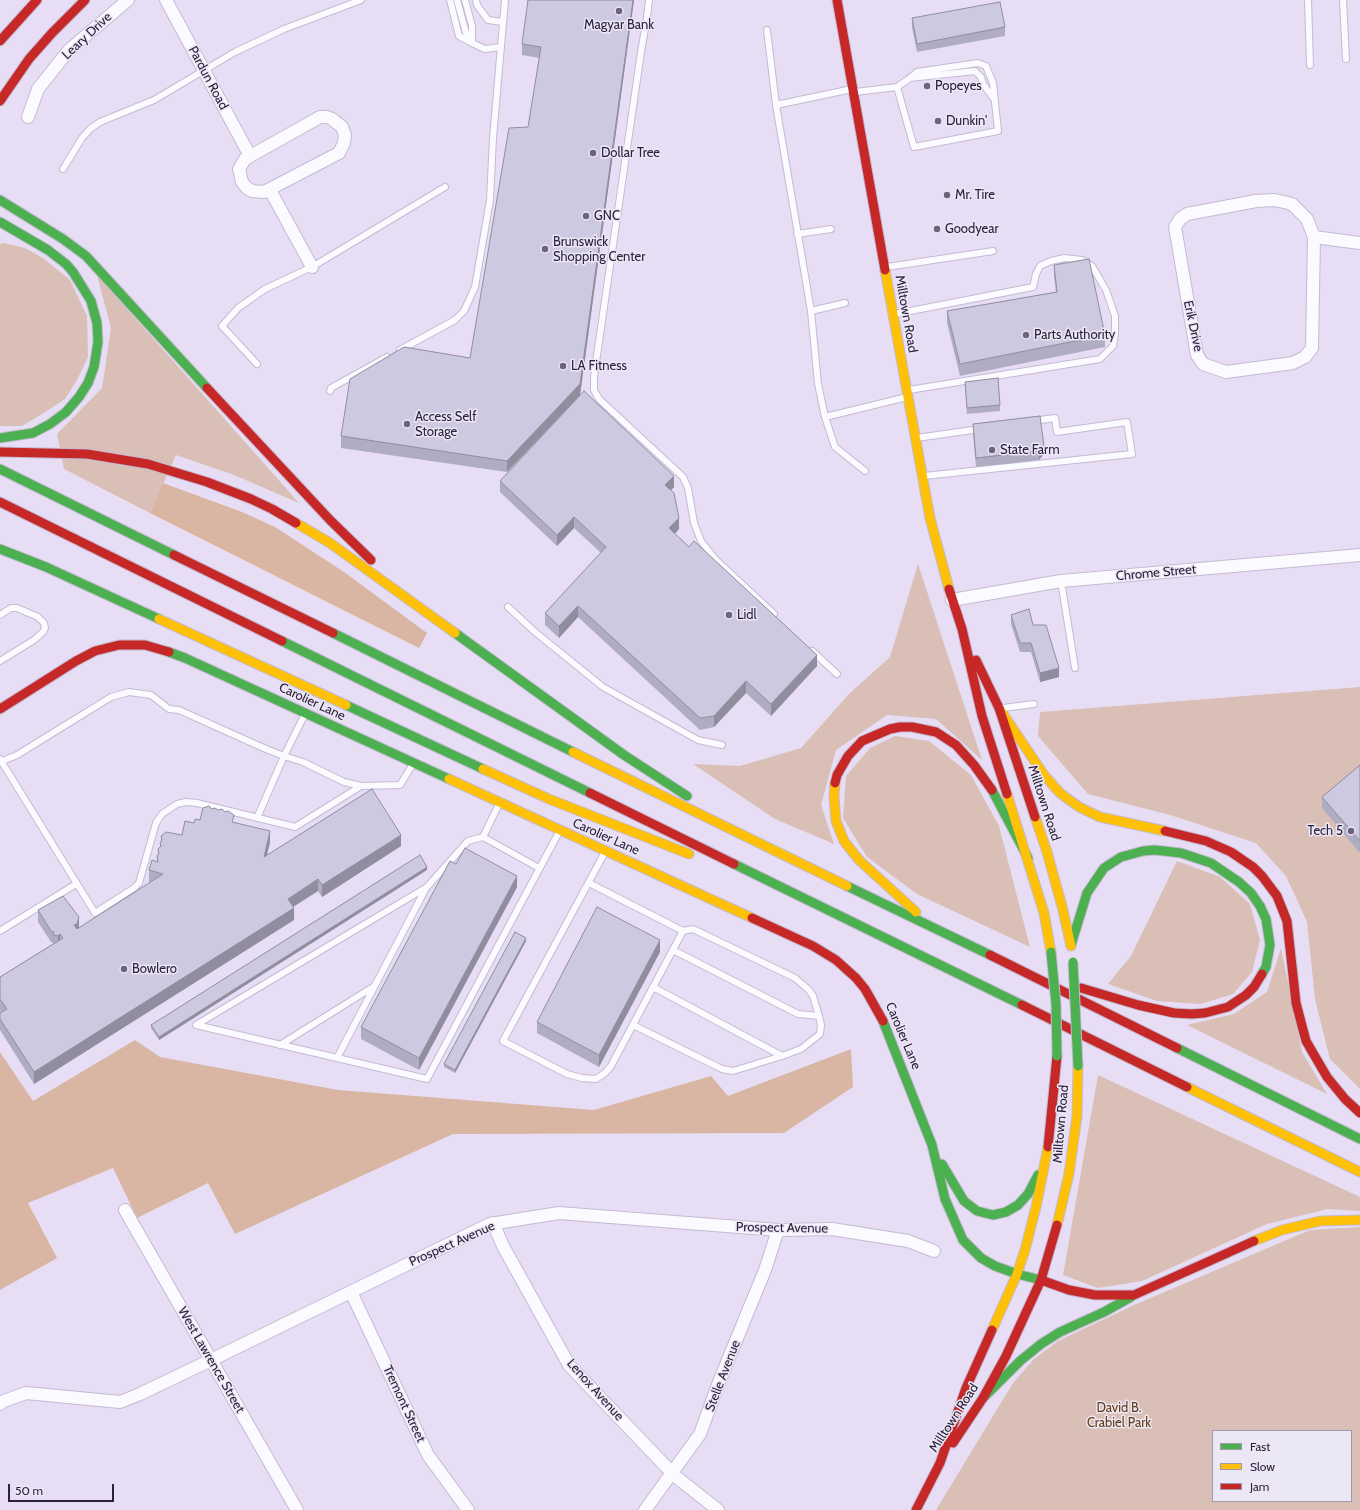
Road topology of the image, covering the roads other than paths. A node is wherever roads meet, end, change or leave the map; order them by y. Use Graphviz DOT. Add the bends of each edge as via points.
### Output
graph roads {
  1 [pos="37,0"];
  2 [pos="85,0"];
  3 [pos="128,0"];
  4 [pos="166,0"];
  5 [pos="361,0"];
  6 [pos="450,0"];
  7 [pos="457,0"];
  8 [pos="465,0"];
  9 [pos="476,0"];
  10 [pos="505,0"];
  11 [pos="649,0"];
  12 [pos="837,0"];
  13 [pos="1308,0"];
  14 [pos="1343,0"];
  15 [pos="503,22"];
  16 [pos="767,30"];
  17 [pos="0,41"];
  18 [pos="472,43"];
  19 [pos="501,47"];
  20 [pos="1346,59"];
  21 [pos="1310,65"];
  22 [pos="204,70"];
  23 [pos="910,78"];
  24 [pos="897,87"];
  25 [pos="853,90"];
  26 [pos="995,100"];
  27 [pos="0,101"];
  28 [pos="776,105"];
  29 [pos="28,117"];
  30 [pos="250,156"];
  31 [pos="63,169"];
  32 [pos="445,187"];
  33 [pos="270,190"];
  34 [pos="0,200"];
  35 [pos="0,222"];
  36 [pos="831,229"];
  37 [pos="797,234"];
  38 [pos="5,236"];
  39 [pos="1314,238"];
  40 [pos="28,239"];
  41 [pos="1360,243"];
  42 [pos="993,251"];
  43 [pos="312,267"];
  44 [pos="885,267"];
  45 [pos="845,303"];
  46 [pos="811,311"];
  47 [pos="893,314"];
  48 [pos="257,364"];
  49 [pos="330,391"];
  50 [pos="907,393"];
  51 [pos="825,417"];
  52 [pos="1024,422"];
  53 [pos="985,428"];
  54 [pos="0,438"];
  55 [pos="915,438"];
  56 [pos="0,452"];
  57 [pos="0,469"];
  58 [pos="865,471"];
  59 [pos="922,476"];
  60 [pos="0,502"];
  61 [pos="0,549"];
  62 [pos="1360,555"];
  63 [pos="1061,582"];
  64 [pos="952,600"];
  65 [pos="508,607"];
  66 [pos="427,613"];
  67 [pos="0,615"];
  68 [pos="779,620"];
  69 [pos="962,630"];
  70 [pos="807,646"];
  71 [pos="0,661"];
  72 [pos="1075,668"];
  73 [pos="837,674"];
  74 [pos="1034,704"];
  75 [pos="999,708"];
  76 [pos="0,709"];
  77 [pos="305,713"];
  78 [pos="722,745"];
  79 [pos="284,756"];
  80 [pos="0,760"];
  81 [pos="414,763"];
  82 [pos="361,786"];
  83 [pos="500,802"];
  84 [pos="257,818"];
  85 [pos="560,830"];
  86 [pos="483,837"];
  87 [pos="768,848"];
  88 [pos="606,851"];
  89 [pos="697,858"];
  90 [pos="1028,858"];
  91 [pos="712,864"];
  92 [pos="539,868"];
  93 [pos="589,883"];
  94 [pos="76,884"];
  95 [pos="427,887"];
  96 [pos="830,910"];
  97 [pos="932,927"];
  98 [pos="0,931"];
  99 [pos="683,931"];
  100 [pos="1071,945"];
  101 [pos="673,950"];
  102 [pos="1028,973"];
  103 [pos="375,986"];
  104 [pos="653,987"];
  105 [pos="819,1016"];
  106 [pos="633,1025"];
  107 [pos="280,1045"];
  108 [pos="782,1056"];
  109 [pos="337,1058"];
  110 [pos="1360,1113"];
  111 [pos="1360,1139"];
  112 [pos="932,1145"];
  113 [pos="1046,1159"];
  114 [pos="1360,1172"];
  115 [pos="125,1210"];
  116 [pos="1360,1220"];
  117 [pos="493,1223"];
  118 [pos="778,1230"];
  119 [pos="934,1251"];
  120 [pos="1017,1274"];
  121 [pos="1041,1280"];
  122 [pos="351,1292"];
  123 [pos="1134,1295"];
  124 [pos="211,1360"];
  125 [pos="983,1398"];
  126 [pos="0,1404"];
  127 [pos="940,1463"];
  128 [pos="672,1473"];
  129 [pos="297,1510"];
  130 [pos="468,1510"];
  131 [pos="646,1510"];
  132 [pos="718,1510"];
  133 [pos="916,1510"];
  1 -- 17 [label="main road"];
  2 -- 27 [label="main road" via="29,60"];
  3 -- 29 [label="street, Leary Drive" via="69,50 38,89"];
  4 -- 22 [label="street, Pardun Road"];
  5 -- 22 [label="lane" via="284,29"];
  6 -- 18 [label="lane" via="459,36"];
  7 -- 18 [label="lane" via="466,33"];
  8 -- 18 [label="lane" via="472,26"];
  9 -- 15 [label="lane" via="488,20"];
  10 -- 15 [label="lane"];
  11 -- 68 [label="lane" via="594,390 599,399 683,477 701,542 716,560"];
  12 -- 25 [label="main road, Milltown Road"];
  13 -- 21 [label="lane"];
  14 -- 20 [label="lane"];
  15 -- 19 [label="lane"];
  16 -- 28 [label="lane"];
  18 -- 19 [label="lane" via="485,49"];
  19 -- 49 [label="lane" via="490,200 475,287 464,311 455,320 331,388"];
  22 -- 30 [label="street, Pardun Road"];
  22 -- 31 [label="lane" via="154,100 100,122 82,138"];
  23 -- 24 [label="lane"];
  23 -- 26 [label="lane" via="975,71"];
  23 -- 26 [label="lane" via="917,72 978,63 986,66 993,83"];
  24 -- 25 [label="lane"];
  24 -- 26 [label="lane" via="914,147 998,132"];
  25 -- 28 [label="lane"];
  25 -- 44 [label="main road, Milltown Road"];
  28 -- 37 [label="lane"];
  30 -- 33 [label="street" via="239,169 242,182 252,191"];
  30 -- 33 [label="street" via="320,117 332,119 342,127 345,135 339,152"];
  32 -- 43 [label="lane"];
  33 -- 43 [label="street"];
  34 -- 66 [label="main road" via="63,239 96,265 308,497"];
  35 -- 40 [label="main road"];
  36 -- 37 [label="lane"];
  37 -- 46 [label="lane"];
  38 -- 40 [label="main road"];
  39 -- 39 [label="street, Erik Drive" via="1312,348 1305,357 1293,363 1226,372 1203,364 1197,355 1176,236 1175,227 1180,218 1186,214 1275,200 1292,204 1307,219"];
  39 -- 41 [label="street"];
  40 -- 54 [label="main road" via="66,264 83,286 95,312 98,351 88,383 66,412 33,433"];
  42 -- 44 [label="lane"];
  43 -- 48 [label="lane" via="265,289 238,308 222,326"];
  44 -- 47 [label="main road, Milltown Road"];
  45 -- 46 [label="lane"];
  46 -- 51 [label="lane" via="818,384"];
  47 -- 50 [label="main road, Milltown Road"];
  47 -- 50 [label="lane" via="1033,287 1040,266 1064,258 1082,260 1092,266 1106,290 1115,316 1113,346 1100,359"];
  50 -- 51 [label="lane"];
  50 -- 55 [label="main road, Milltown Road"];
  51 -- 58 [label="lane" via="835,447"];
  52 -- 59 [label="lane" via="1055,418 1057,432 1127,422 1132,454"];
  53 -- 55 [label="lane"];
  55 -- 59 [label="main road, Milltown Road"];
  56 -- 66 [label="main road" via="66,452 127,460 179,472 233,492 272,509 310,531"];
  57 -- 87 [label="main road"];
  59 -- 64 [label="main road, Milltown Road" via="930,518"];
  60 -- 96 [label="main road"];
  61 -- 89 [label="main road" via="46,567 549,799"];
  62 -- 63 [label="street, Chrome Street"];
  63 -- 64 [label="street, Chrome Street"];
  63 -- 72 [label="lane"];
  64 -- 69 [label="main road, Milltown Road"];
  65 -- 78 [label="lane" via="603,687 698,740"];
  66 -- 87 [label="main road" via="624,755"];
  67 -- 71 [label="lane" via="11,608 17,608 38,617 46,628 34,640"];
  69 -- 75 [label="main road, Milltown Road"];
  69 -- 90 [label="main road, Milltown Road" via="982,716"];
  70 -- 73 [label="lane"];
  74 -- 75 [label="lane"];
  75 -- 100 [label="main road, Milltown Road" via="1051,865"];
  75 -- 110 [label="main road" via="1044,774 1060,793 1079,807 1100,817 1206,841 1231,852 1262,876 1277,896 1287,921 1296,1003 1306,1041 1327,1077"];
  76 -- 77 [label="main road, Carolier Lane" via="85,656 106,648 133,645 171,652"];
  77 -- 79 [label="lane"];
  77 -- 81 [label="main road, Carolier Lane"];
  79 -- 80 [label="lane" via="179,710 169,709 151,695 128,692 111,697 17,755"];
  79 -- 82 [label="lane" via="303,762 344,782"];
  79 -- 84 [label="lane"];
  80 -- 94 [label="lane"];
  81 -- 82 [label="lane" via="400,786"];
  81 -- 83 [label="main road, Carolier Lane"];
  82 -- 84 [label="lane" via="295,827"];
  83 -- 85 [label="main road, Carolier Lane"];
  83 -- 86 [label="lane"];
  84 -- 94 [label="lane" via="197,803 176,804 162,814 156,823 139,884 95,913"];
  85 -- 88 [label="main road, Carolier Lane"];
  85 -- 92 [label="lane"];
  86 -- 92 [label="lane"];
  86 -- 95 [label="lane" via="468,841"];
  87 -- 97 [label="main road"];
  88 -- 93 [label="lane"];
  88 -- 112 [label="main road, Carolier Lane" via="813,946 847,969 865,989 881,1015"];
  90 -- 97 [label="main road" via="983,777 965,754 946,738 925,729 900,727 880,732 862,742 842,765 834,786 834,809 840,832 844,842 859,860"];
  90 -- 113 [label="main road, Milltown Road, bridge" via="1044,913 1056,1004 1057,1056"];
  91 -- 96 [label="main road"];
  92 -- 109 [label="lane" via="427,1079"];
  93 -- 99 [label="lane"];
  93 -- 106 [label="lane" via="503,1041 567,1074 596,1079 611,1066"];
  94 -- 98 [label="lane"];
  95 -- 103 [label="lane"];
  95 -- 107 [label="lane" via="196,1025"];
  96 -- 114 [label="main road"];
  97 -- 102 [label="main road"];
  99 -- 101 [label="lane"];
  99 -- 105 [label="lane" via="693,930 796,978 810,990"];
  100 -- 102 [label="main road" via="1087,893 1104,868 1132,853 1155,850 1181,853 1210,863 1239,882 1251,893 1263,912 1270,946 1266,967 1246,996 1228,1007 1205,1013 1156,1010"];
  100 -- 121 [label="main road, Milltown Road, bridge" via="1078,1066 1077,1116 1070,1174"];
  101 -- 104 [label="lane"];
  101 -- 105 [label="lane" via="798,1014"];
  102 -- 111 [label="main road"];
  103 -- 107 [label="lane"];
  103 -- 109 [label="lane"];
  104 -- 106 [label="lane"];
  104 -- 108 [label="lane"];
  105 -- 108 [label="lane" via="820,1034 801,1049"];
  106 -- 108 [label="lane" via="722,1069 733,1071"];
  107 -- 109 [label="lane"];
  112 -- 113 [label="main road" via="964,1201 977,1211 993,1215 1011,1210 1028,1194"];
  112 -- 120 [label="main road, Carolier Lane" via="945,1199 963,1240 988,1263"];
  113 -- 120 [label="main road, Milltown Road" via="1034,1215"];
  115 -- 124 [label="street, West Lawrence Street"];
  116 -- 123 [label="main road" via="1320,1221 1282,1230"];
  117 -- 118 [label="street, Prospect Avenue" via="559,1213"];
  117 -- 122 [label="street, Prospect Avenue"];
  117 -- 128 [label="street, Lenox Avenue" via="503,1246 569,1364"];
  118 -- 119 [label="street, Prospect Avenue" via="832,1228 908,1241"];
  118 -- 128 [label="street, Stelle Avenue" via="765,1270 700,1434"];
  120 -- 121 [label="main road, Carolier Lane"];
  120 -- 127 [label="main road, Milltown Road" via="966,1388"];
  121 -- 123 [label="main road, Carolier Lane" via="1094,1295"];
  121 -- 125 [label="main road, Milltown Road" via="1009,1350"];
  122 -- 124 [label="street, Prospect Avenue"];
  122 -- 130 [label="street, Tremont Street" via="428,1455"];
  123 -- 125 [label="main road" via="1041,1344"];
  124 -- 126 [label="street, Prospect Avenue" via="120,1402 26,1393"];
  124 -- 129 [label="street, West Lawrence Street"];
  125 -- 127 [label="main road, Milltown Road"];
  127 -- 133 [label="main road"];
  128 -- 131 [label="street, Stelle Avenue"];
  128 -- 132 [label="street, Lenox Avenue"];
}
